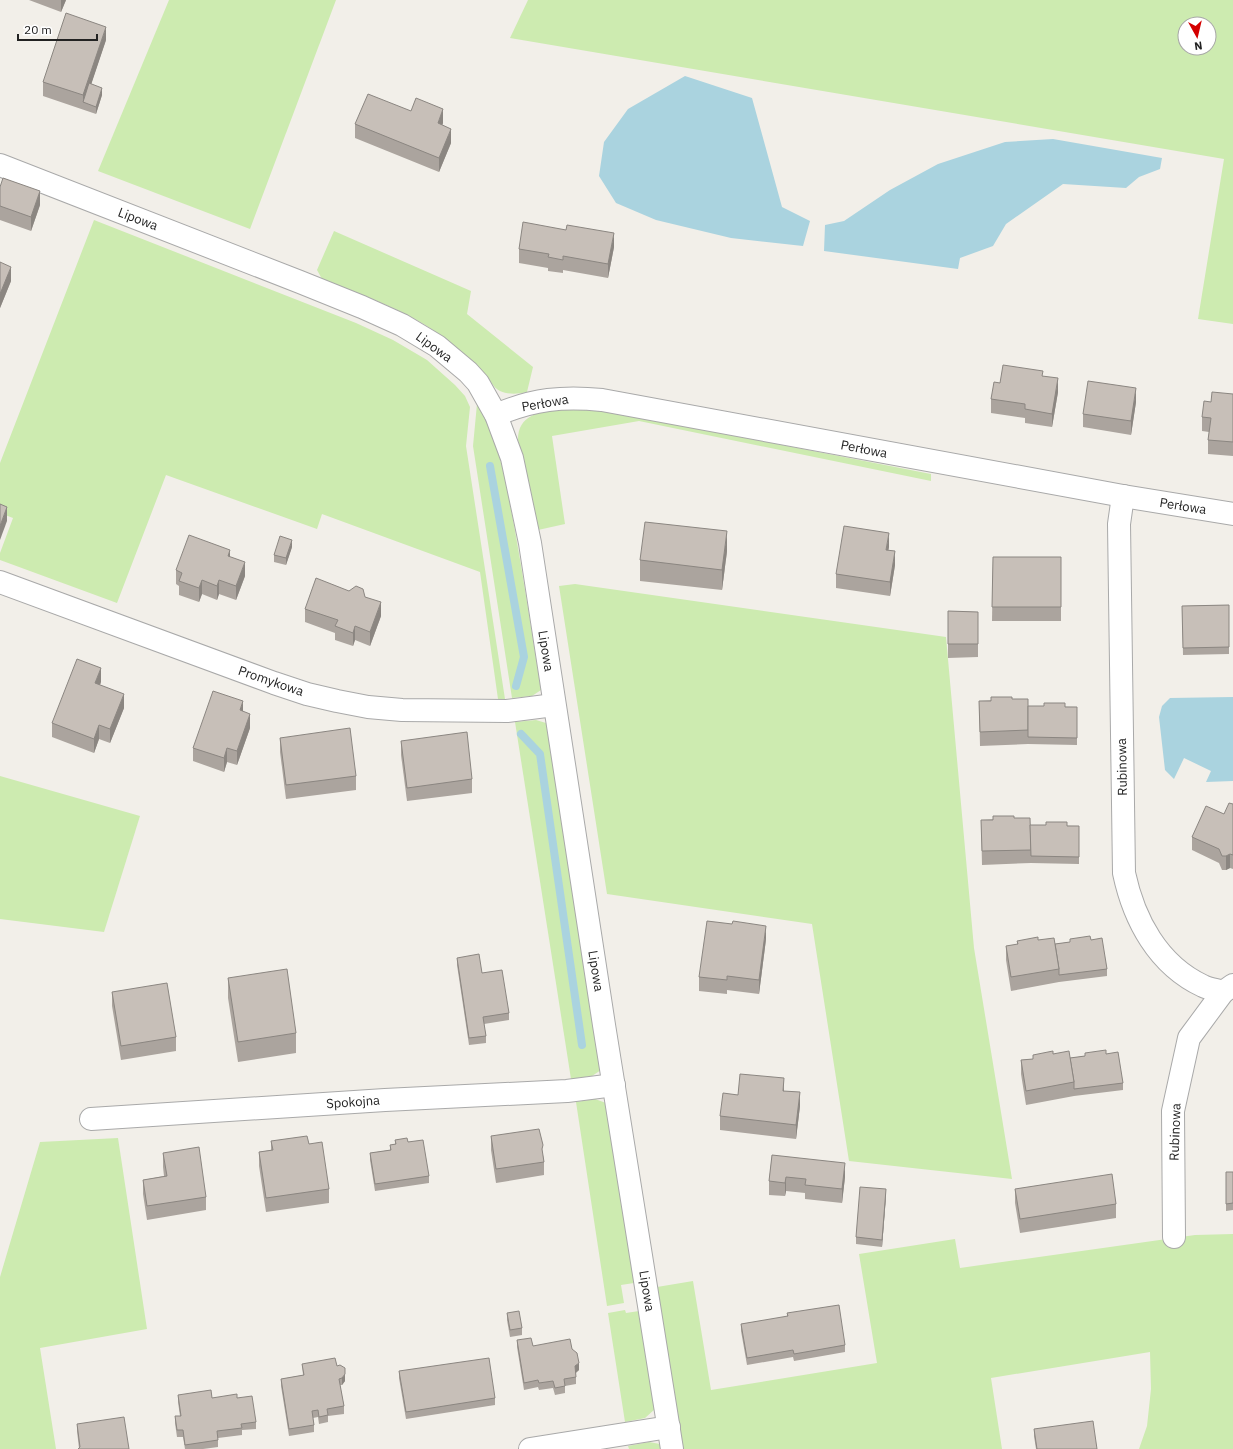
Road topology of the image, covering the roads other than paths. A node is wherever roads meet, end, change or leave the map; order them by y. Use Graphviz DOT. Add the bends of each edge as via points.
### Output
graph roads {
  1 [pos="0,165"];
  2 [pos="496,415"];
  3 [pos="1123,496"];
  4 [pos="1233,514"];
  5 [pos="0,582"];
  6 [pos="554,705"];
  7 [pos="1228,988"];
  8 [pos="614,1085"];
  9 [pos="91,1119"];
  10 [pos="1174,1237"];
  11 [pos="669,1427"];
  12 [pos="530,1449"];
  13 [pos="672,1449"];
  1 -- 2 [label="street, Lipowa" via="300,282 402,325 437,346 468,372 478,383"];
  2 -- 3 [label="street, Perłowa" via="558,398 602,400"];
  2 -- 6 [label="street, Lipowa" via="512,458 528,536"];
  3 -- 4 [label="street, Perłowa"];
  3 -- 7 [label="street, Rubinowa" via="1119,524 1124,873 1137,917 1167,961 1203,986"];
  5 -- 6 [label="street, Promykowa" via="274,683 337,701 402,710 507,711"];
  6 -- 8 [label="street, Lipowa"];
  7 -- 10 [label="street, Rubinowa" via="1189,1038 1174,1111"];
  8 -- 9 [label="street, Spokojna" via="567,1091"];
  8 -- 11 [label="street, Lipowa"];
  11 -- 12 [label="street"];
  11 -- 13 [label="street, Lipowa"];
}
